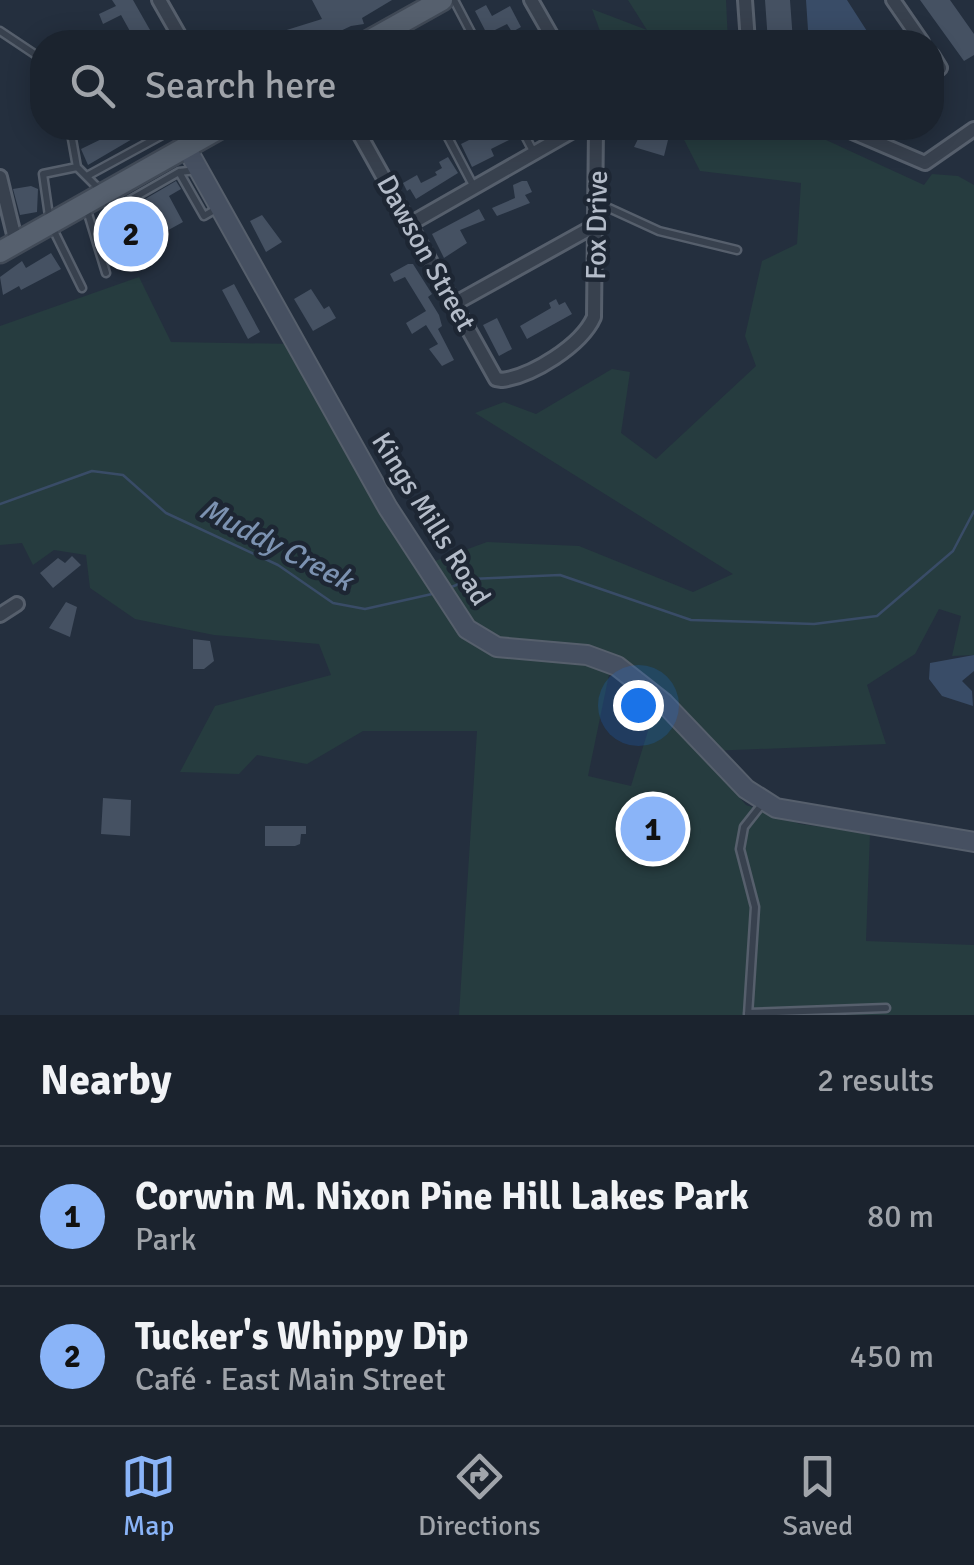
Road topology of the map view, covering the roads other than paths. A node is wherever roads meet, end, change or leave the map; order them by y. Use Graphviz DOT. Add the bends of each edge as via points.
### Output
graph roads {
  1 [pos="159,0"];
  2 [pos="442,0"];
  3 [pos="454,0"];
  4 [pos="531,0"];
  5 [pos="746,0"];
  6 [pos="892,0"];
  7 [pos="176,30"];
  8 [pos="403,30"];
  9 [pos="470,30"];
  10 [pos="548,30"];
  11 [pos="747,30"];
  12 [pos="913,30"];
  13 [pos="0,31"];
  14 [pos="30,52"];
  15 [pos="974,128"];
  16 [pos="72,140"];
  17 [pos="152,140"];
  18 [pos="197,140"];
  19 [pos="363,140"];
  20 [pos="449,140"];
  21 [pos="527,140"];
  22 [pos="557,140"];
  23 [pos="596,140"];
  24 [pos="871,140"];
  25 [pos="534,153"];
  26 [pos="77,167"];
  27 [pos="180,167"];
  28 [pos="87,176"];
  29 [pos="0,177"];
  30 [pos="474,187"];
  31 [pos="101,202"];
  32 [pos="596,203"];
  33 [pos="50,224"];
  34 [pos="410,224"];
  35 [pos="596,225"];
  36 [pos="8,248"];
  37 [pos="738,250"];
  38 [pos="106,273"];
  39 [pos="82,288"];
  40 [pos="454,304"];
  41 [pos="496,379"];
  42 [pos="17,604"];
  43 [pos="0,615"];
  44 [pos="764,802"];
  45 [pos="974,842"];
  46 [pos="886,1008"];
  47 [pos="748,1014"];
  1 -- 7 [label="street"];
  2 -- 8 [label="main road"];
  3 -- 9 [label="lane"];
  4 -- 10 [label="street"];
  5 -- 11 [label="street"];
  6 -- 12 [label="street"];
  13 -- 14 [label="lane"];
  15 -- 24 [label="street" via="925,163"];
  16 -- 26 [label="lane"];
  17 -- 28 [label="lane"];
  18 -- 27 [label="main road" via="186,146"];
  19 -- 34 [label="street, Dawson Street"];
  20 -- 30 [label="lane"];
  21 -- 25 [label="lane"];
  22 -- 25 [label="street"];
  23 -- 32 [label="street, Fox Drive"];
  25 -- 30 [label="street"];
  26 -- 28 [label="lane"];
  26 -- 33 [label="lane" via="43,174"];
  27 -- 31 [label="main road"];
  27 -- 44 [label="street, Kings Mills Road" via="218,208 457,617 497,647 586,655 618,666"];
  28 -- 31 [label="lane"];
  29 -- 36 [label="street"];
  30 -- 34 [label="street"];
  31 -- 31 [label="lane" via="125,248 137,248 144,240 129,210"];
  31 -- 33 [label="main road"];
  31 -- 38 [label="lane"];
  32 -- 35 [label="street, Fox Drive"];
  32 -- 37 [label="lane" via="659,231"];
  33 -- 36 [label="main road"];
  33 -- 39 [label="lane"];
  34 -- 40 [label="street, Dawson Street"];
  35 -- 40 [label="street"];
  35 -- 41 [label="street, Fox Drive" via="592,322 542,363"];
  40 -- 41 [label="street, Dawson Street"];
  42 -- 43 [label="street"];
  44 -- 45 [label="street, Kings Mills Road" via="832,821"];
  44 -- 47 [label="lane" via="744,827 740,848 755,907"];
  46 -- 47 [label="lane"];
}
